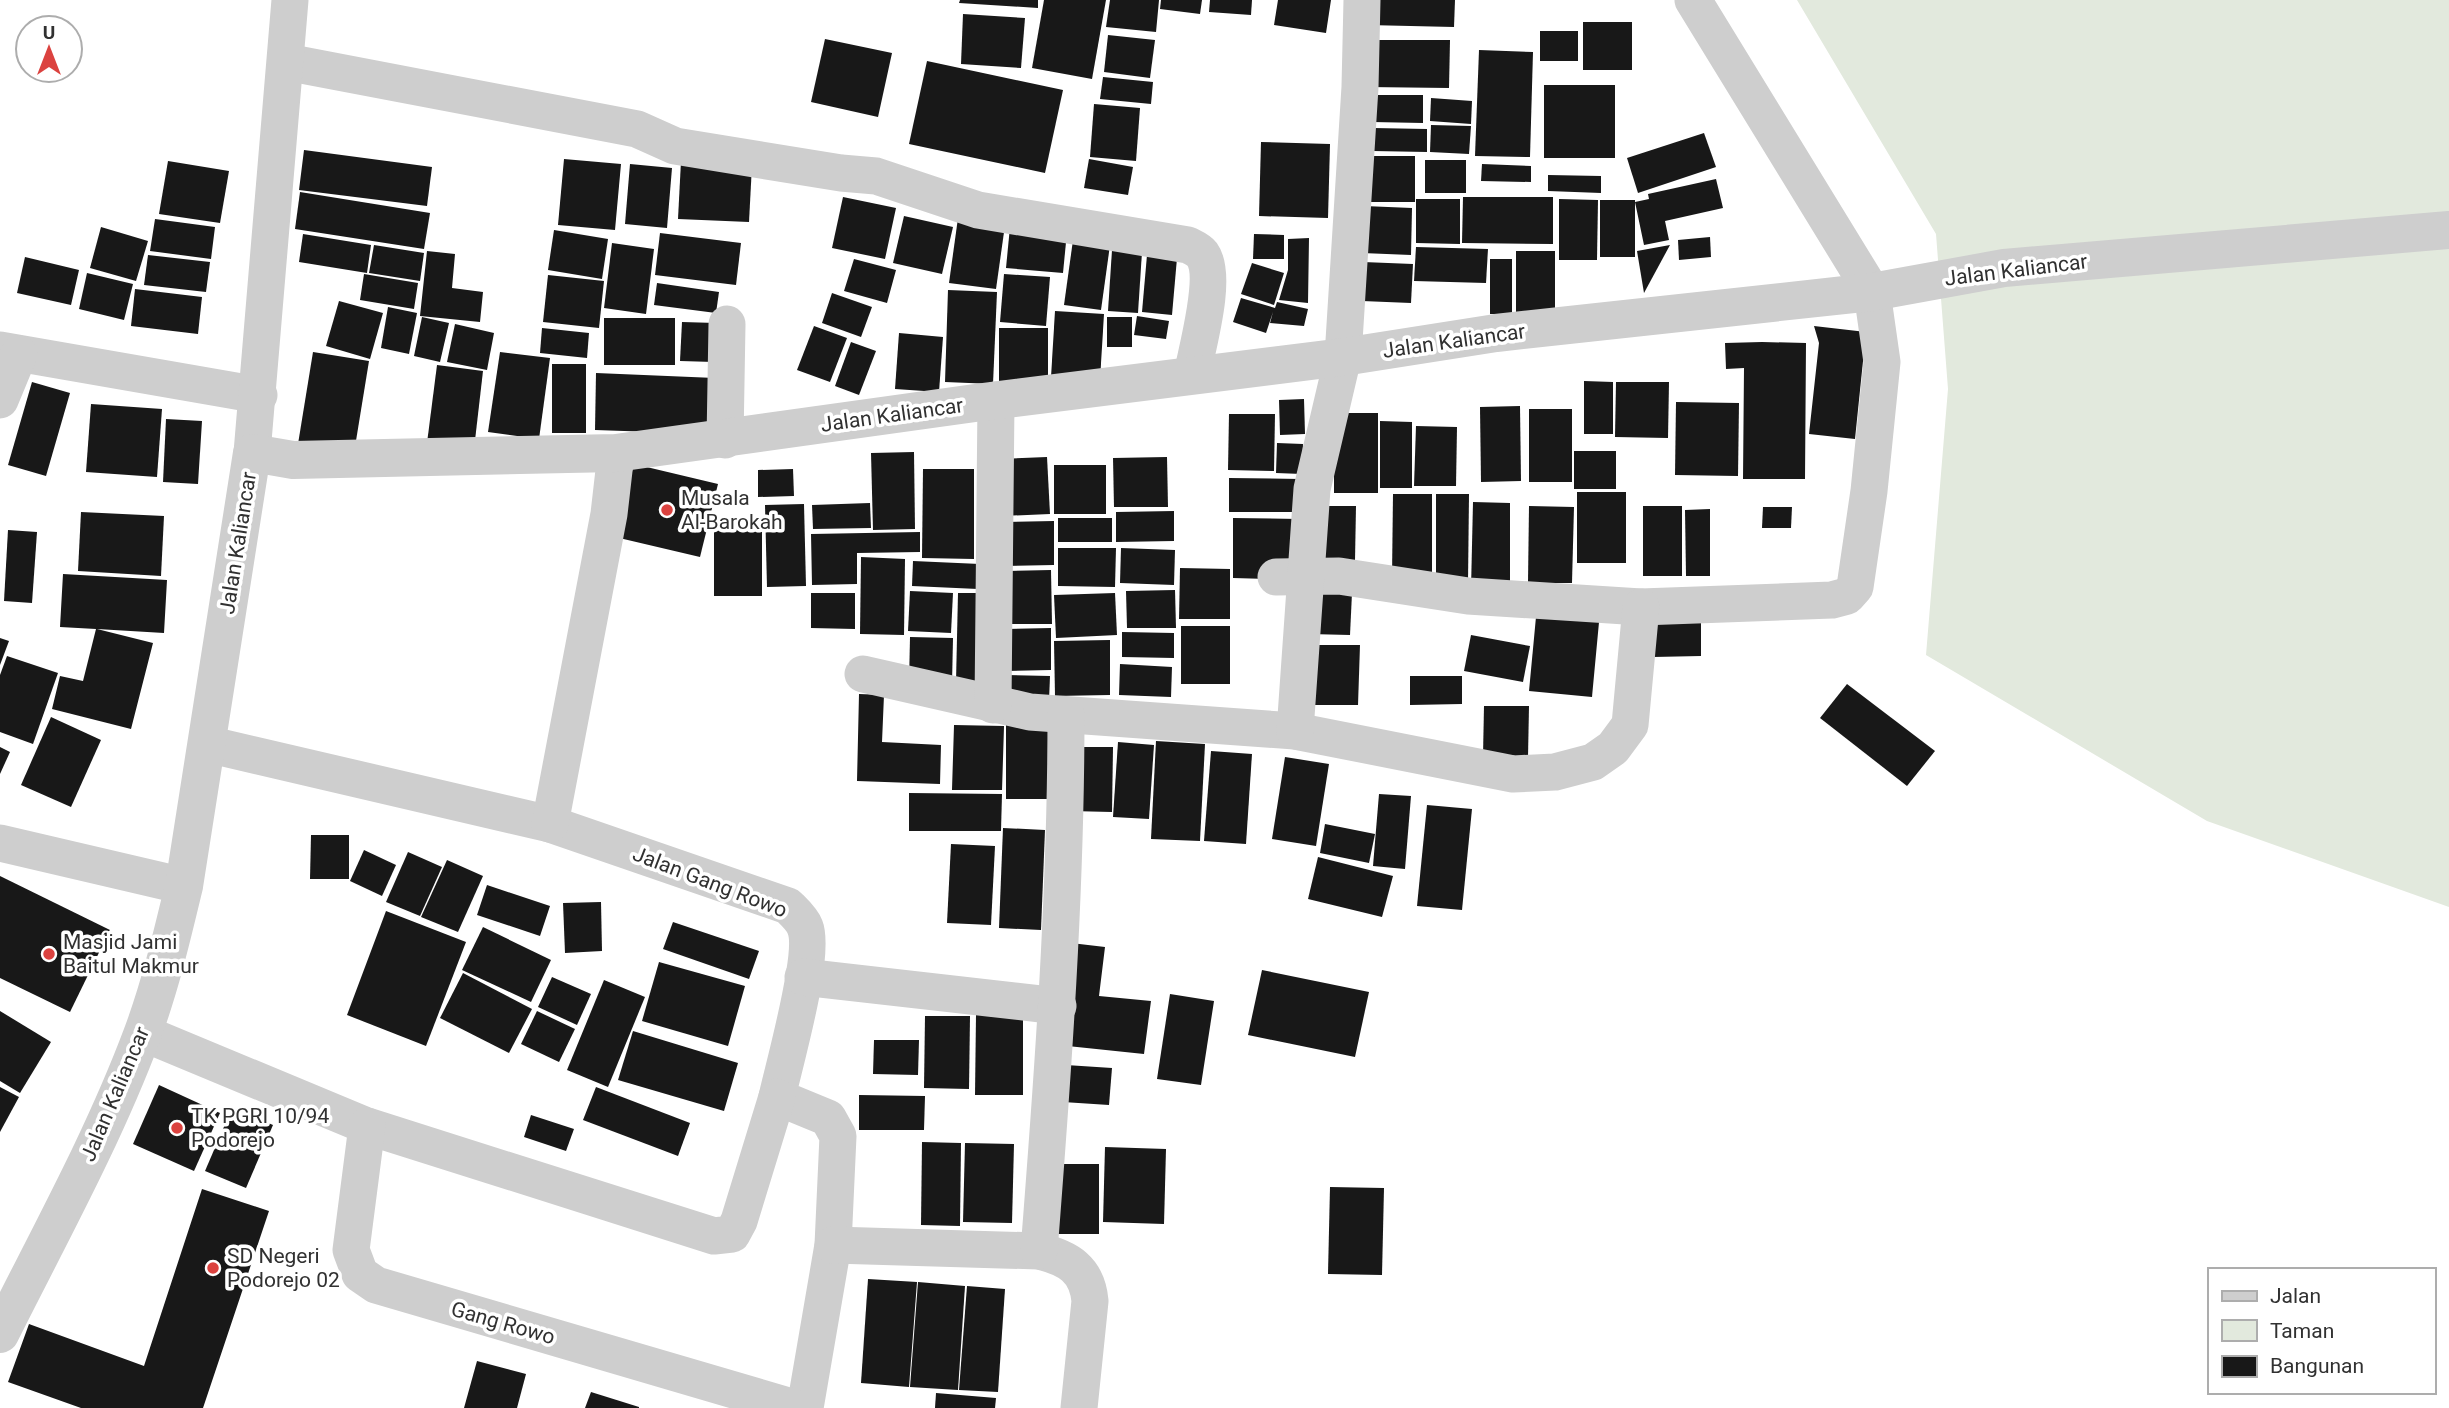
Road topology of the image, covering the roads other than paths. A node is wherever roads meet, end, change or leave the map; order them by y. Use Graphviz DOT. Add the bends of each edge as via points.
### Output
graph roads {
  1 [pos="290,0"];
  2 [pos="1362,0"];
  3 [pos="1693,0"];
  4 [pos="286,62"];
  5 [pos="2449,230"];
  6 [pos="1872,292"];
  7 [pos="727,324"];
  8 [pos="9,352"];
  9 [pos="1343,358"];
  10 [pos="1192,375"];
  11 [pos="259,395"];
  12 [pos="0,400"];
  13 [pos="996,400"];
  14 [pos="725,439"];
  15 [pos="252,453"];
  16 [pos="616,453"];
  17 [pos="1291,576"];
  18 [pos="1641,607"];
  19 [pos="863,674"];
  20 [pos="993,705"];
  21 [pos="1066,715"];
  22 [pos="1295,731"];
  23 [pos="207,744"];
  24 [pos="550,824"];
  25 [pos="0,843"];
  26 [pos="184,886"];
  27 [pos="803,977"];
  28 [pos="1058,1006"];
  29 [pos="143,1033"];
  30 [pos="777,1097"];
  31 [pos="368,1126"];
  32 [pos="833,1245"];
  33 [pos="1039,1251"];
  34 [pos="0,1334"];
  35 [pos="795,1408"];
  36 [pos="805,1408"];
  37 [pos="1079,1408"];
  1 -- 4 [label="street"];
  2 -- 9 [label="street"];
  3 -- 6 [label="street"];
  4 -- 10 [label="street" via="638,129 675,146 876,176 978,210 1188,245 1201,252 1207,267"];
  4 -- 11 [label="street"];
  5 -- 6 [label="street, Jalan Kaliancar" via="2004,268"];
  6 -- 9 [label="street, Jalan Kaliancar" via="1496,333"];
  6 -- 18 [label="street" via="1882,362 1855,587 1847,596 1832,600"];
  7 -- 14 [label="street"];
  8 -- 11 [label="street"];
  8 -- 12 [label="street"];
  9 -- 10 [label="street, Jalan Kaliancar"];
  9 -- 17 [label="street"];
  10 -- 13 [label="street, Jalan Kaliancar"];
  11 -- 15 [label="street"];
  13 -- 14 [label="street, Jalan Kaliancar"];
  13 -- 20 [label="street"];
  14 -- 16 [label="street, Jalan Kaliancar"];
  15 -- 16 [label="street, Jalan Kaliancar" via="293,460"];
  15 -- 23 [label="street, Jalan Kaliancar"];
  16 -- 24 [label="street" via="609,514"];
  17 -- 18 [label="street" via="1339,576 1468,596"];
  17 -- 22 [label="street"];
  18 -- 22 [label="street" via="1630,725 1613,748 1593,762 1555,772 1513,774"];
  19 -- 20 [label="street"];
  20 -- 21 [label="street"];
  21 -- 22 [label="street"];
  21 -- 28 [label="street"];
  23 -- 24 [label="street, Jalan Gang Rowo"];
  23 -- 26 [label="street, Jalan Kaliancar"];
  24 -- 27 [label="street, Jalan Gang Rowo" via="788,906 806,929"];
  25 -- 26 [label="street"];
  26 -- 29 [label="street, Jalan Kaliancar"];
  27 -- 28 [label="street"];
  27 -- 30 [label="street, Jalan Gang Rowo"];
  28 -- 33 [label="street"];
  29 -- 31 [label="street"];
  29 -- 34 [label="street, Jalan Kaliancar" via="107,1121"];
  30 -- 31 [label="street" via="739,1221 732,1234 714,1236"];
  30 -- 32 [label="street" via="828,1118 838,1136"];
  31 -- 35 [label="street, Gang Rowo" via="351,1250 360,1274 376,1285"];
  32 -- 33 [label="street"];
  32 -- 36 [label="street"];
  33 -- 37 [label="street" via="1075,1265 1088,1286"];
}
